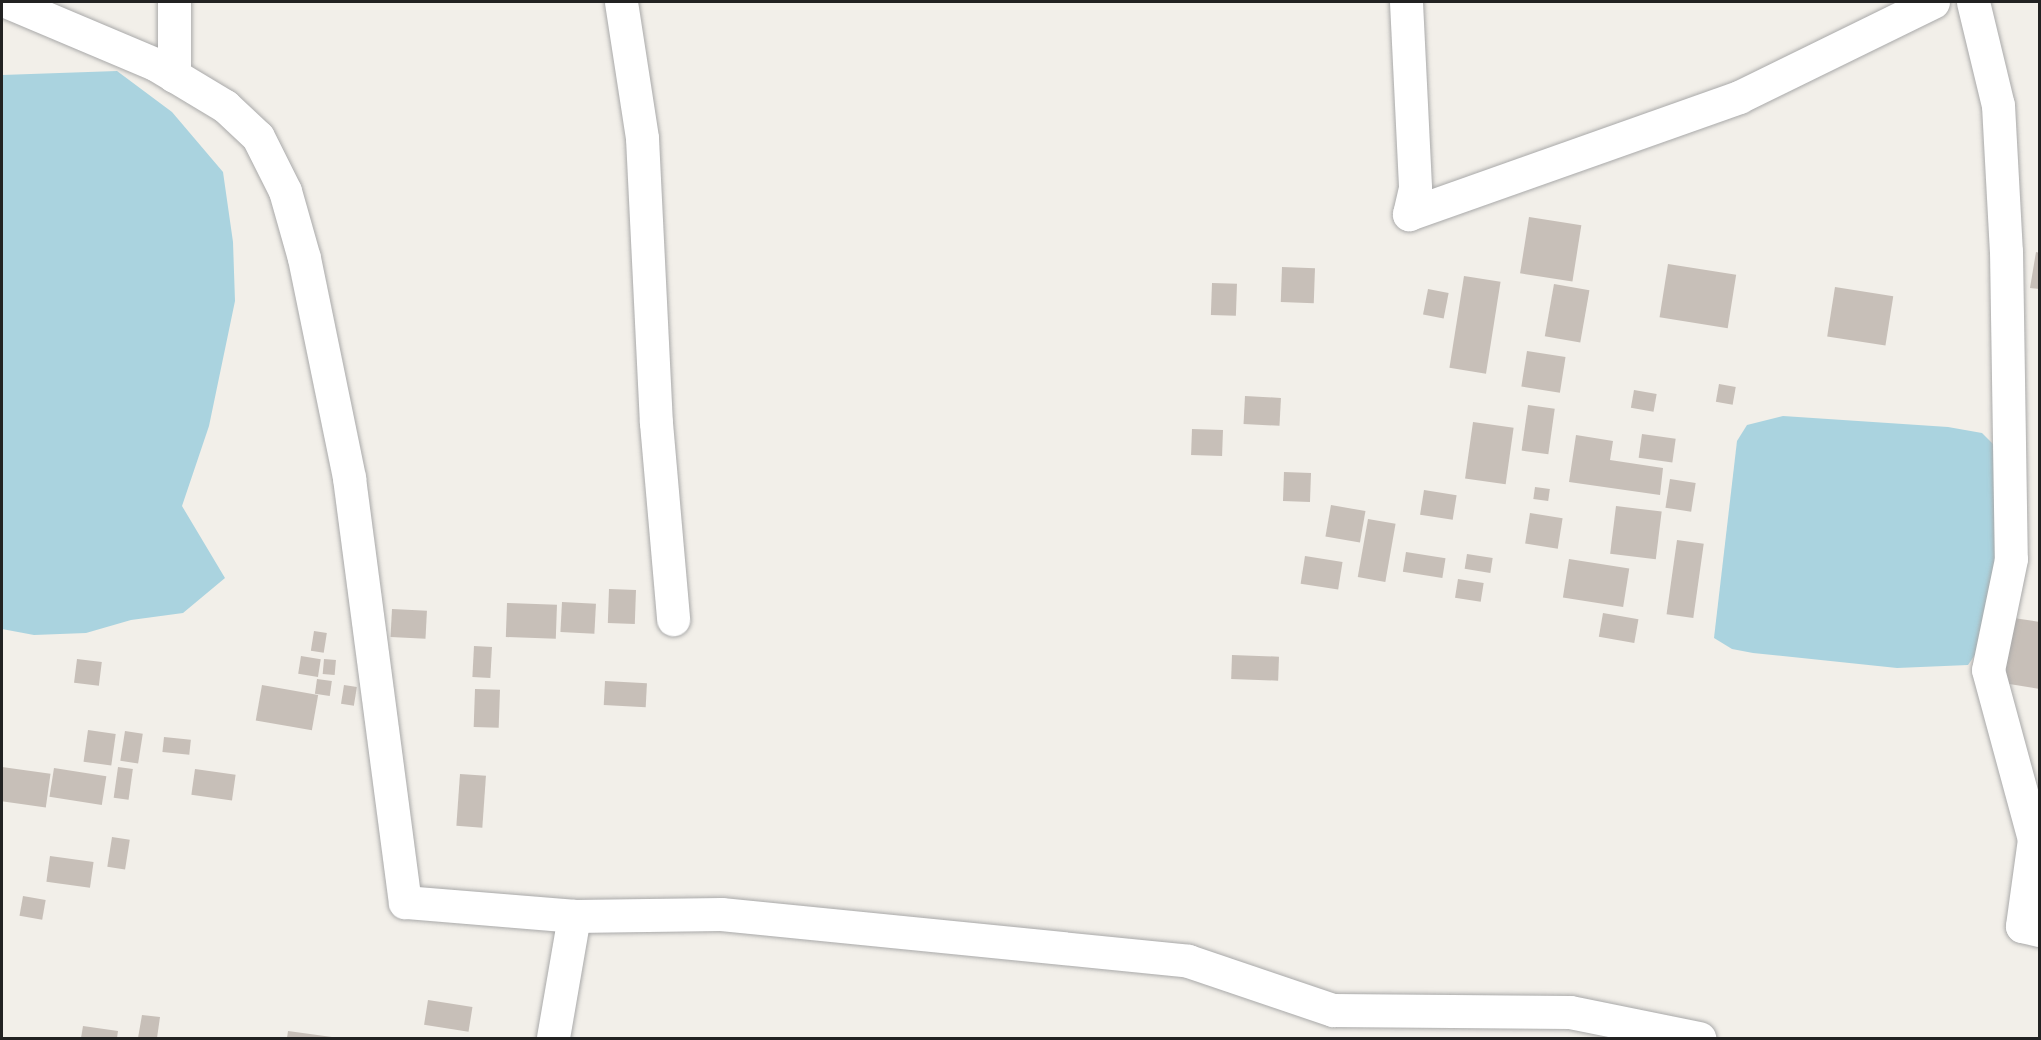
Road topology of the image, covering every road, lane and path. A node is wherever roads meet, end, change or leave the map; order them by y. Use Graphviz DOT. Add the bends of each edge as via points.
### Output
graph roads {
  1 [pos="8,2"];
  2 [pos="174,2"];
  3 [pos="621,2"];
  4 [pos="1406,2"];
  5 [pos="1933,2"];
  6 [pos="1973,2"];
  7 [pos="174,76"];
  8 [pos="673,619"];
  9 [pos="574,916"];
  10 [pos="2040,930"];
  11 [pos="553,1038"];
  12 [pos="1700,1038"];
  1 -- 7 [label="street"];
  2 -- 7 [label="street"];
  3 -- 8 [label="street" via="642,138 656,423"];
  4 -- 5 [label="street" via="1415,188 1409,214 1739,97"];
  6 -- 10 [label="street" via="1998,105 2006,251 2012,559 1988,670 2034,839 2022,926"];
  7 -- 9 [label="street" via="225,106 258,137 285,191 349,478 405,902"];
  9 -- 11 [label="street"];
  9 -- 12 [label="street" via="722,914 1188,961 1333,1010 1570,1012"];
}
